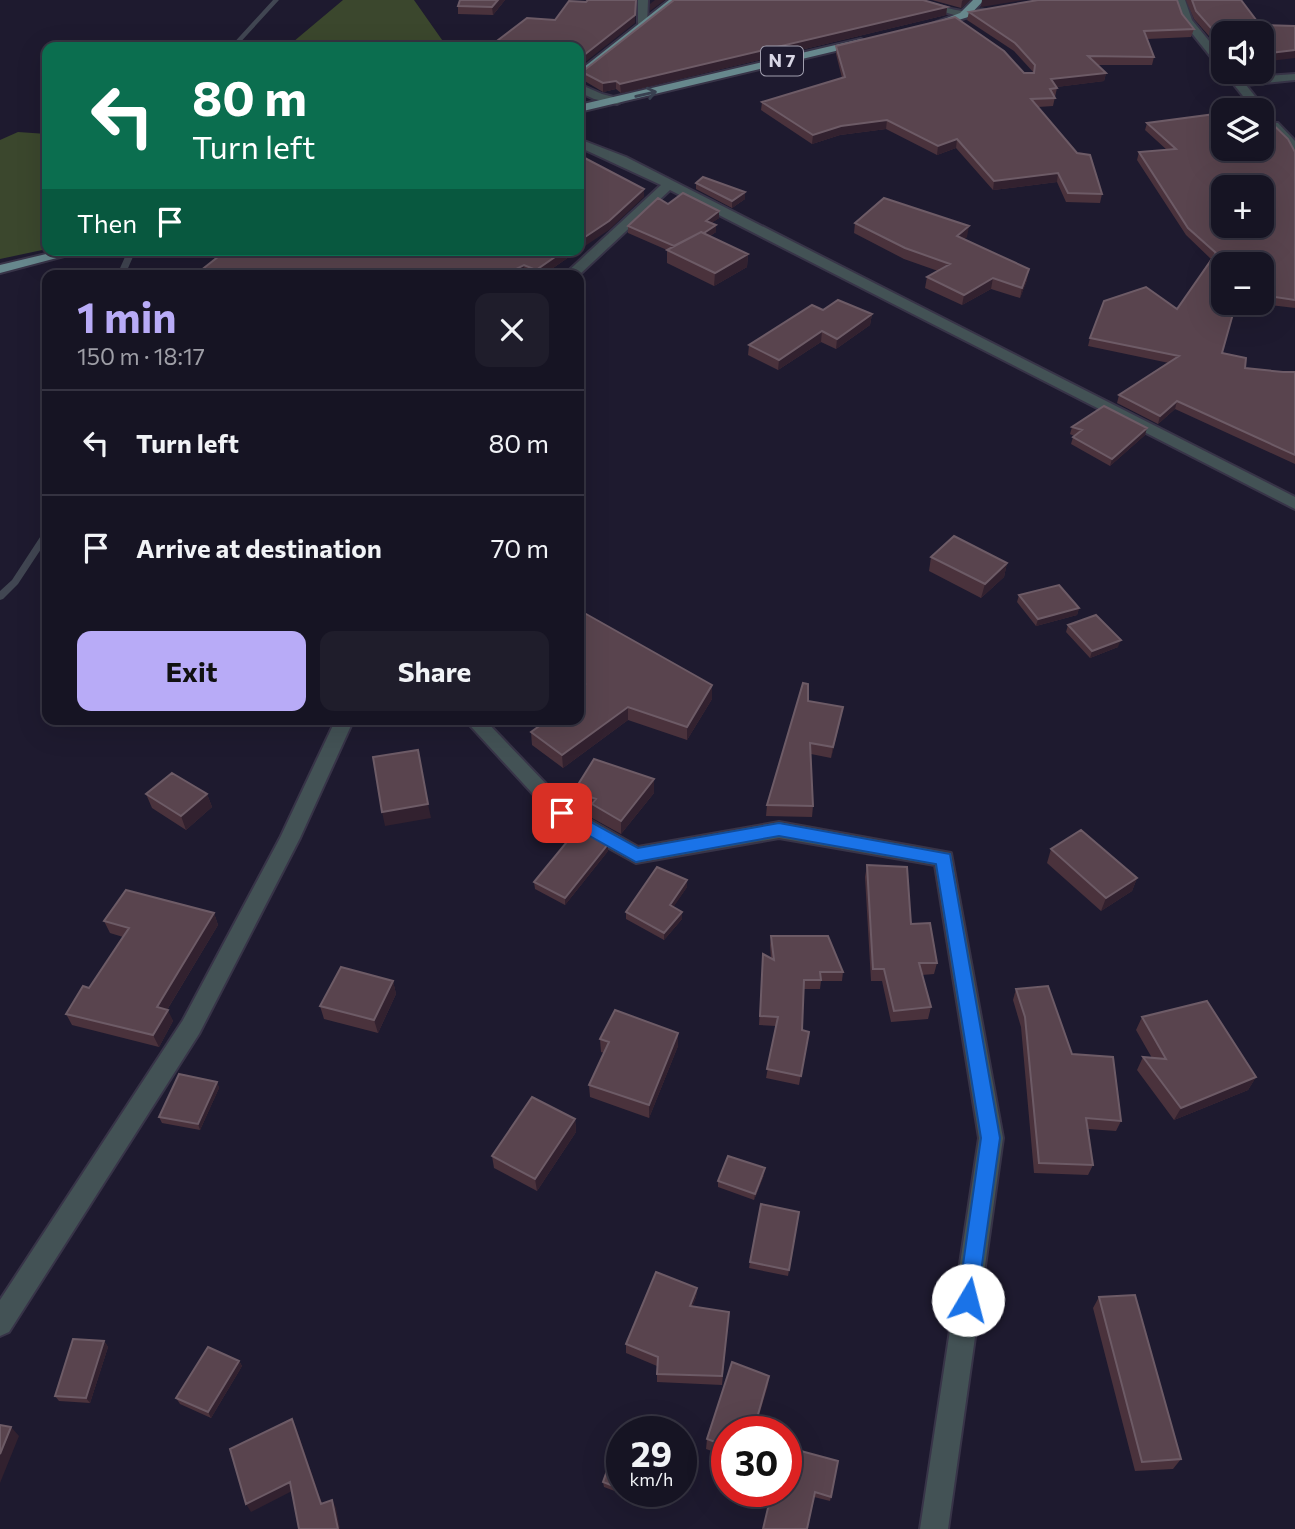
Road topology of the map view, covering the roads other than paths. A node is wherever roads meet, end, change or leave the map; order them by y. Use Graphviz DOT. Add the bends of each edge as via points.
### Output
graph roads {
  1 [pos="643,0"];
  2 [pos="675,0"];
  3 [pos="910,0"];
  4 [pos="979,0"];
  5 [pos="1180,0"];
  6 [pos="1001,10"];
  7 [pos="964,15"];
  8 [pos="643,24"];
  9 [pos="915,29"];
  10 [pos="878,38"];
  11 [pos="1211,50"];
  12 [pos="584,73"];
  13 [pos="1295,77"];
  14 [pos="1274,79"];
  15 [pos="1240,84"];
  16 [pos="584,90"];
  17 [pos="1251,98"];
  18 [pos="617,101"];
  19 [pos="584,108"];
  20 [pos="1274,125"];
  21 [pos="584,145"];
  22 [pos="1295,148"];
  23 [pos="668,184"];
  24 [pos="56,256"];
  25 [pos="0,269"];
  26 [pos="576,270"];
  27 [pos="1295,504"];
  28 [pos="342,725"];
  29 [pos="479,725"];
  30 [pos="0,1323"];
  31 [pos="934,1529"];
  1 -- 8 [label="street"];
  2 -- 8 [label="main road"];
  3 -- 7 [label="street"];
  4 -- 7 [label="main road"];
  5 -- 11 [label="street" via="1187,21"];
  6 -- 7 [label="street"];
  7 -- 9 [label="main road"];
  8 -- 12 [label="main road"];
  18 -- 10 [label="main road, N 7, one-way"];
  13 -- 14 [label="street"];
  15 -- 17 [label="street"];
  16 -- 18 [label="street"];
  18 -- 19 [label="main road, N 7"];
  20 -- 22 [label="street"];
  21 -- 23 [label="street"];
  23 -- 26 [label="street"];
  23 -- 27 [label="street"];
  24 -- 25 [label="main road"];
  28 -- 30 [label="street" via="290,838 191,1027"];
  29 -- 31 [label="street" via="562,813 636,855 779,830 944,859 990,1138"];
}
